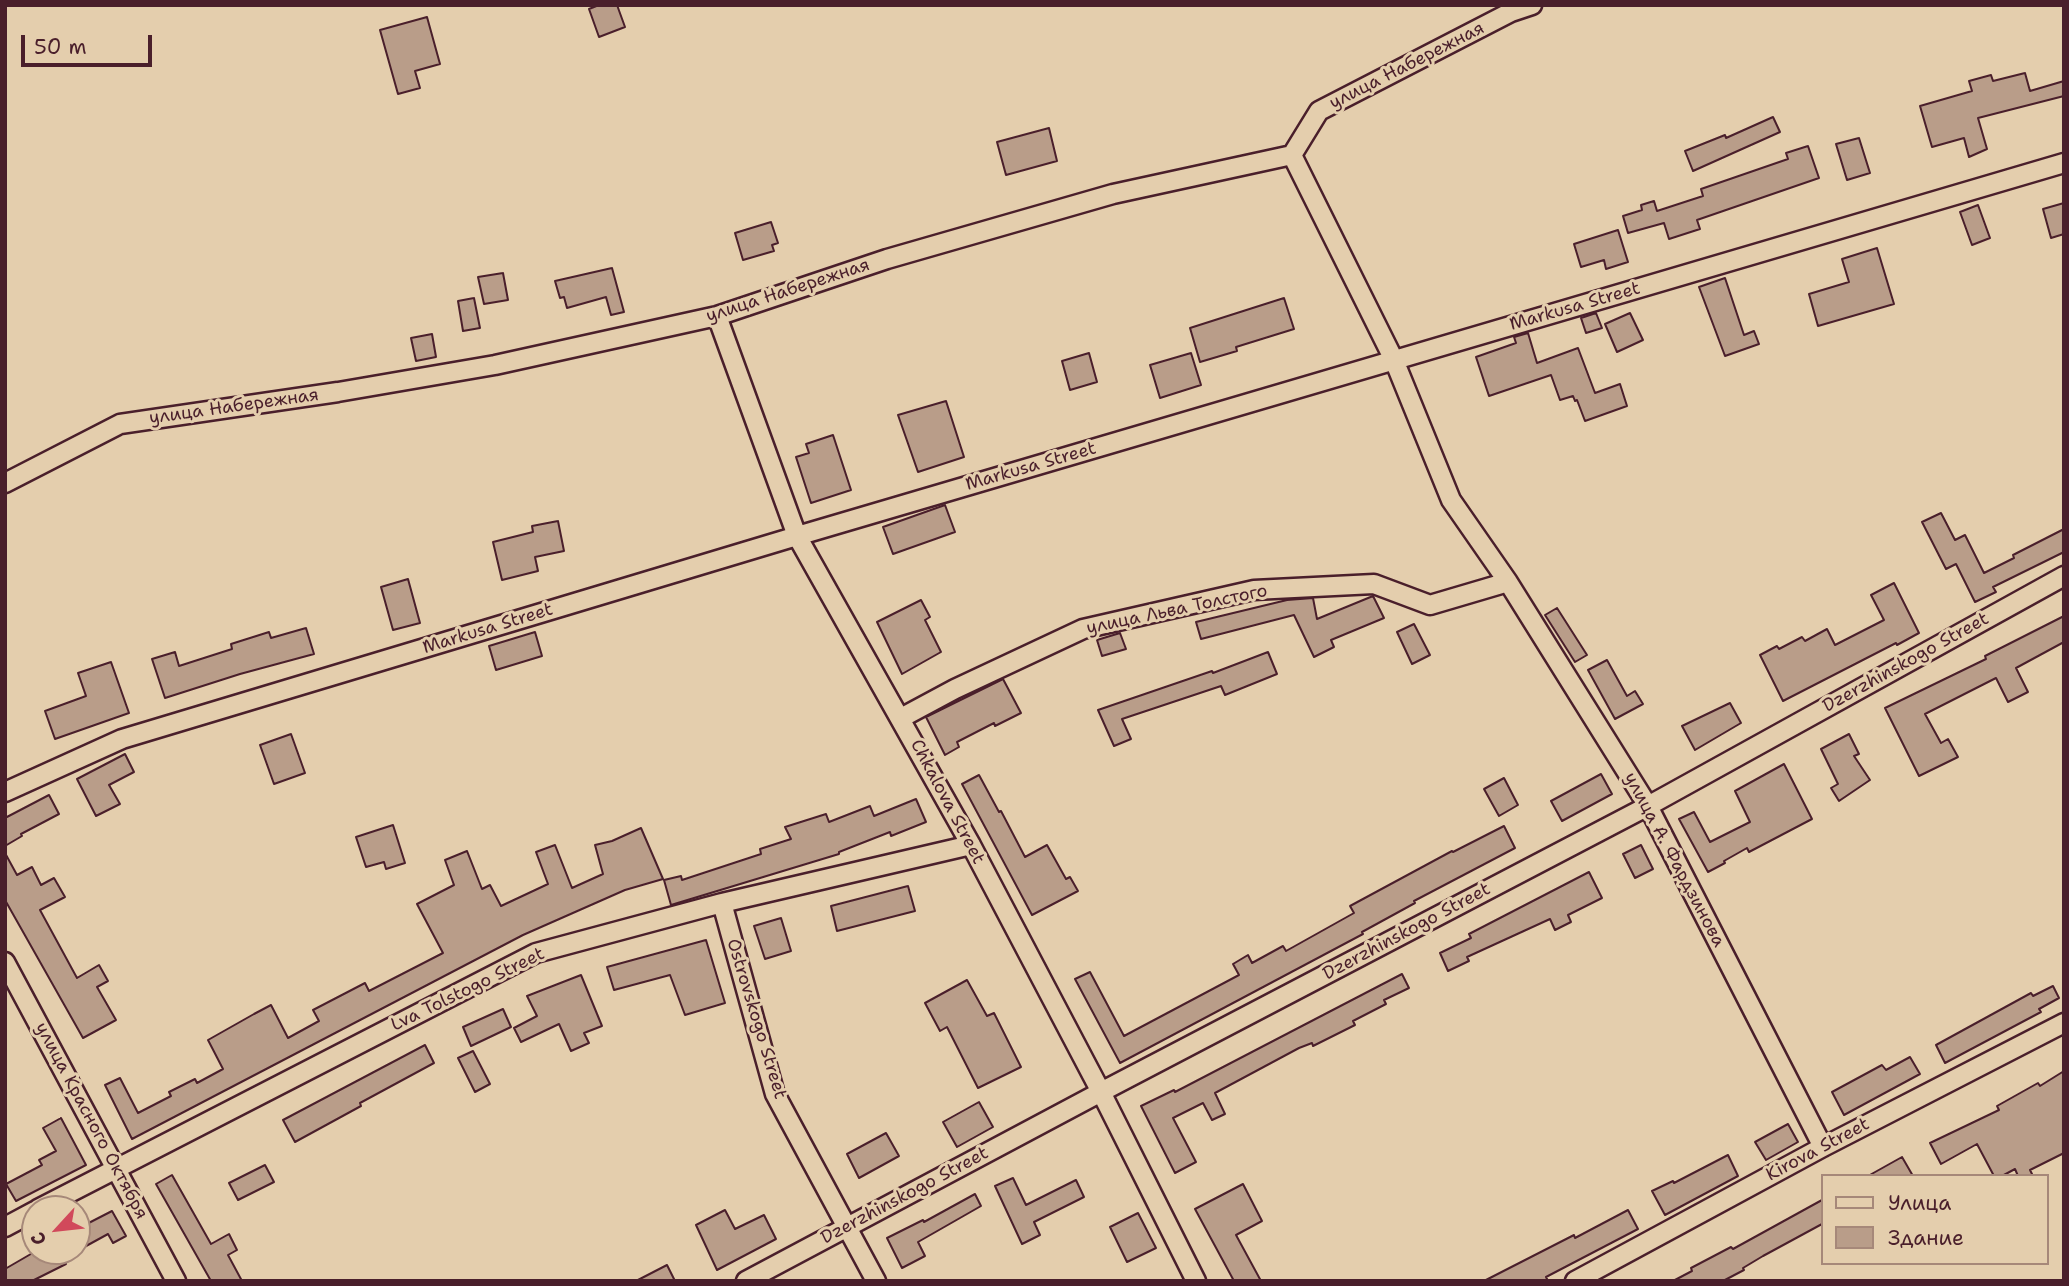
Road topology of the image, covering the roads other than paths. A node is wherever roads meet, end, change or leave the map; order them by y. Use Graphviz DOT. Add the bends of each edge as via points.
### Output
graph roads {
  1 [pos="1532,5"];
  2 [pos="1292,155"];
  3 [pos="2064,163"];
  4 [pos="717,316"];
  5 [pos="1394,360"];
  6 [pos="5,483"];
  7 [pos="797,536"];
  8 [pos="2064,576"];
  9 [pos="1508,582"];
  10 [pos="901,718"];
  11 [pos="5,792"];
  12 [pos="1648,806"];
  13 [pos="971,845"];
  14 [pos="722,903"];
  15 [pos="5,962"];
  16 [pos="2064,1023"];
  17 [pos="1101,1092"];
  18 [pos="1823,1147"];
  19 [pos="116,1168"];
  20 [pos="65,1195"];
  21 [pos="21,1218"];
  22 [pos="5,1227"];
  23 [pos="847,1227"];
  24 [pos="176,1281"];
  25 [pos="746,1281"];
  26 [pos="876,1281"];
  27 [pos="1196,1281"];
  28 [pos="1575,1281"];
  1 -- 2 [label="street, улица Набережная" via="1319,111"];
  2 -- 4 [label="street, улица Набережная" via="1113,194 887,259"];
  2 -- 5 [label="street, улица А. Фардзинова"];
  3 -- 5 [label="street, Markusa Street"];
  4 -- 6 [label="street, улица Набережная" via="495,365 120,424"];
  4 -- 7 [label="street, Chkalova Street"];
  5 -- 7 [label="street, Markusa Street"];
  5 -- 9 [label="street, улица А. Фардзинова" via="1451,500"];
  7 -- 10 [label="street, Chkalova Street"];
  7 -- 11 [label="street, Markusa Street" via="122,739"];
  8 -- 12 [label="street, Dzerzhinskogo Street"];
  9 -- 10 [label="street, улица Льва Толстого" via="1430,605 1374,584 1254,590 1083,629"];
  9 -- 12 [label="street, улица А. Фардзинова"];
  10 -- 13 [label="street, Chkalova Street"];
  12 -- 17 [label="street, Dzerzhinskogo Street"];
  12 -- 18 [label="street, улица А. Фардзинова"];
  13 -- 14 [label="street, Lva Tolstogo Street"];
  13 -- 17 [label="street, Chkalova Street"];
  14 -- 19 [label="street, Lva Tolstogo Street" via="537,953"];
  14 -- 23 [label="street, Ostrovskogo Street" via="775,1094"];
  15 -- 19 [label="street, улица Красного Октября"];
  16 -- 18 [label="street, Kirova Street"];
  17 -- 23 [label="street, Dzerzhinskogo Street"];
  17 -- 27 [label="street, Chkalova Street"];
  18 -- 28 [label="street, Kirova Street"];
  19 -- 20 [label="street, Lva Tolstogo Street"];
  19 -- 24 [label="street, улица Красного Октября"];
  21 -- 22 [label="street, Lva Tolstogo Street"];
  23 -- 25 [label="street, Dzerzhinskogo Street"];
  23 -- 26 [label="street, Ostrovskogo Street"];
}
